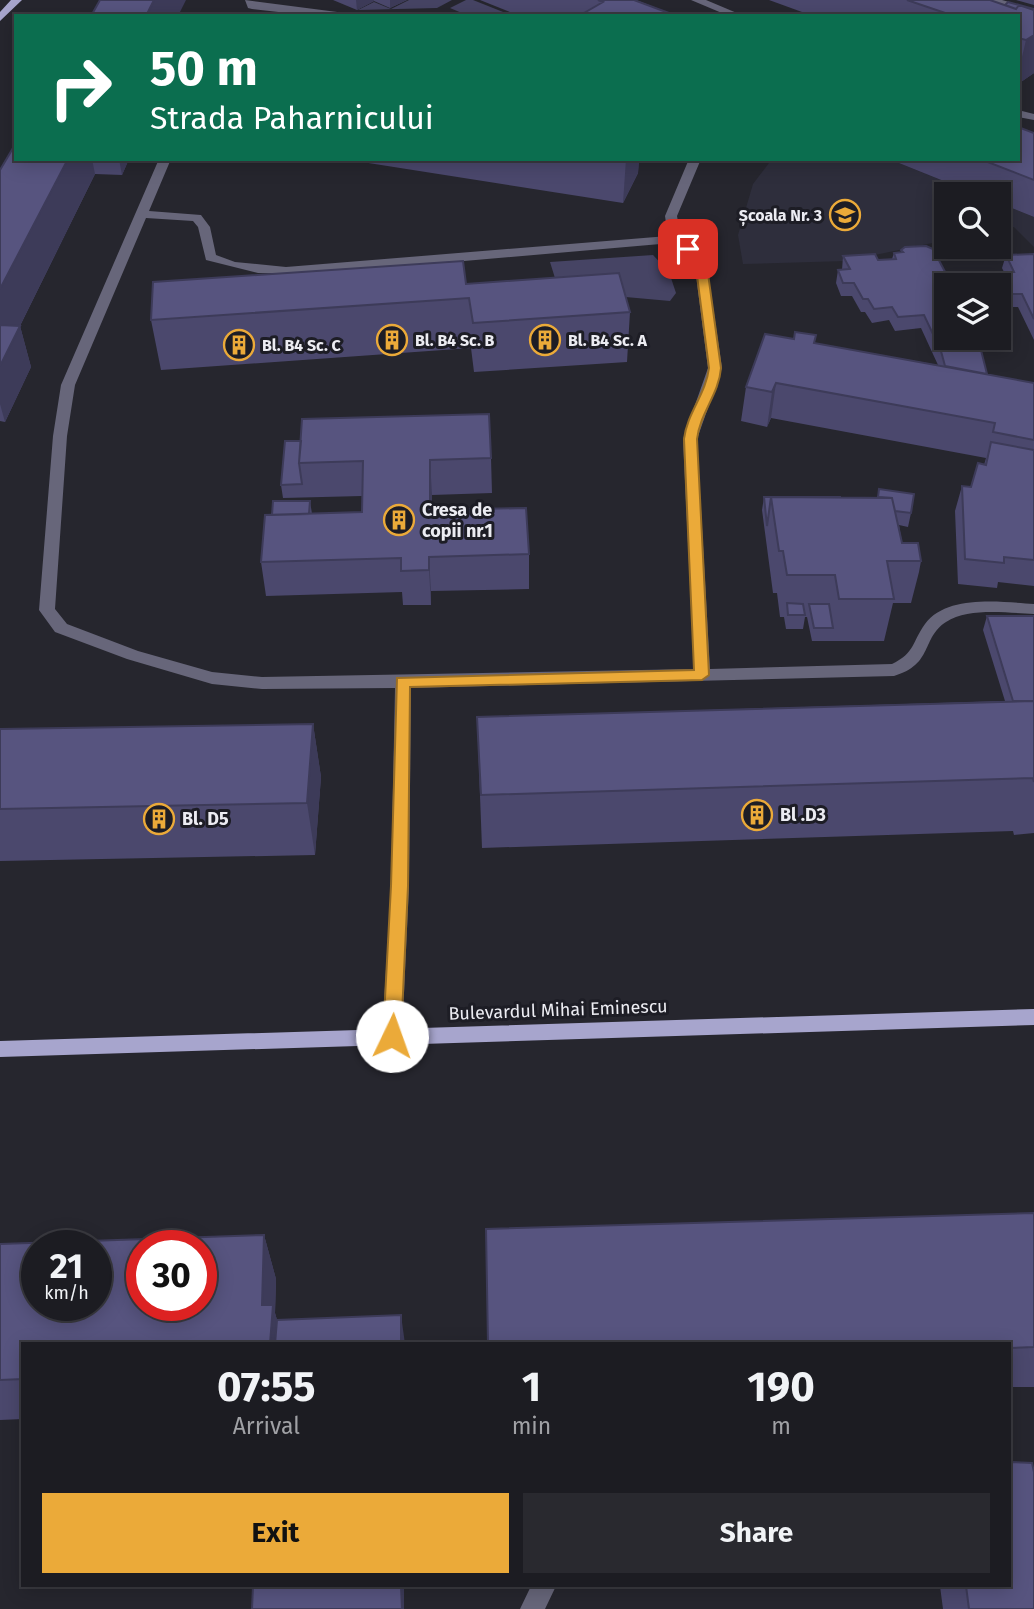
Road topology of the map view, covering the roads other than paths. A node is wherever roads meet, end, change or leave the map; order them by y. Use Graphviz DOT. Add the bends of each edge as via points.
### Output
graph roads {
  1 [pos="17,0"];
  2 [pos="696,0"];
  3 [pos="990,0"];
  4 [pos="251,3"];
  5 [pos="1034,12"];
  6 [pos="331,14"];
  7 [pos="734,14"];
  8 [pos="0,18"];
  9 [pos="164,161"];
  10 [pos="694,161"];
  11 [pos="142,214"];
  12 [pos="675,240"];
  13 [pos="1034,609"];
  14 [pos="702,675"];
  15 [pos="403,682"];
  16 [pos="1034,1017"];
  17 [pos="392,1036"];
  18 [pos="0,1049"];
  19 [pos="543,1587"];
  20 [pos="532,1609"];
  1 -- 8 [label="main road"];
  2 -- 7 [label="street"];
  3 -- 5 [label="street"];
  4 -- 6 [label="street"];
  9 -- 11 [label="street"];
  10 -- 12 [label="street" via="671,216"];
  11 -- 12 [label="street" via="197,218 204,227 210,257 253,270"];
  11 -- 15 [label="street" via="68,384 47,610 61,628 212,678 262,683"];
  12 -- 14 [label="street" via="700,259 715,368 713,383 692,421 690,439"];
  13 -- 14 [label="street" via="962,610 944,615 931,626 923,650 911,663 894,670"];
  14 -- 15 [label="street"];
  15 -- 17 [label="street"];
  16 -- 17 [label="main road, Bulevardul Mihai Eminescu"];
  17 -- 18 [label="main road, Bulevardul Mihai Eminescu"];
  19 -- 20 [label="street"];
}
